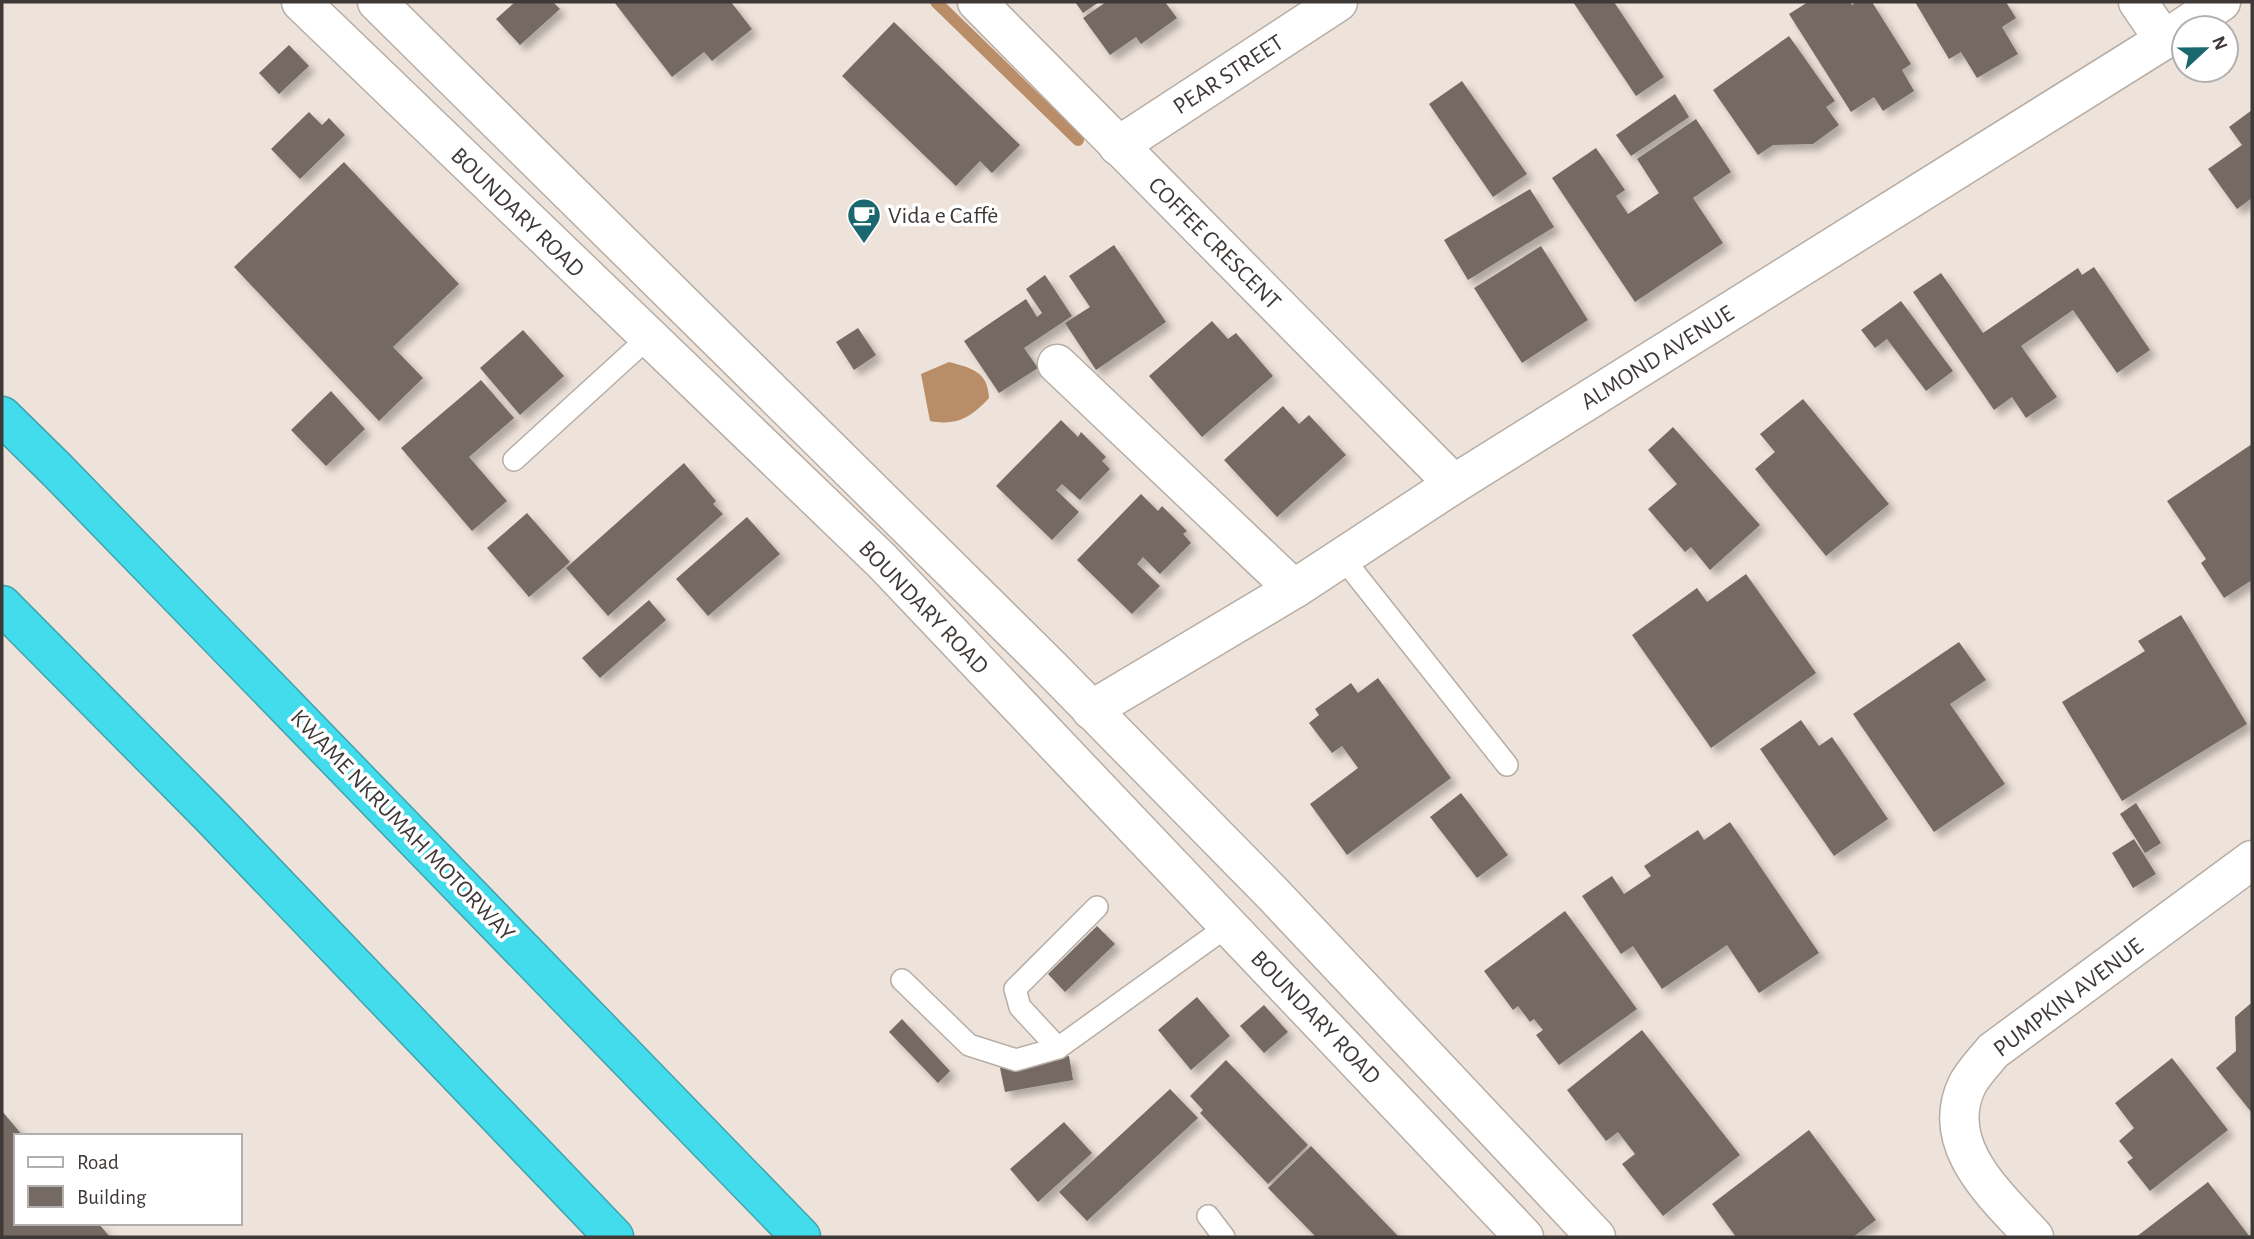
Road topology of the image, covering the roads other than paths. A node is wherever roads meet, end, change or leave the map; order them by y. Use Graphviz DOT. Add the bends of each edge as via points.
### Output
graph roads {
  1 [pos="301,2"];
  2 [pos="377,2"];
  3 [pos="977,2"];
  4 [pos="1338,2"];
  5 [pos="2138,2"];
  6 [pos="2221,2"];
  7 [pos="2164,40"];
  8 [pos="1118,146"];
  9 [pos="649,337"];
  10 [pos="1056,364"];
  11 [pos="2,416"];
  12 [pos="514,460"];
  13 [pos="1454,484"];
  14 [pos="1342,556"];
  15 [pos="1294,589"];
  16 [pos="2,606"];
  17 [pos="1091,710"];
  18 [pos="1507,765"];
  19 [pos="2252,860"];
  20 [pos="1097,907"];
  21 [pos="1229,925"];
  22 [pos="902,980"];
  23 [pos="1058,1048"];
  24 [pos="1208,1216"];
  25 [pos="1511,1233"];
  26 [pos="614,1237"];
  27 [pos="801,1237"];
  28 [pos="1224,1237"];
  29 [pos="1596,1237"];
  30 [pos="2034,1237"];
  1 -- 9 [label="main road, BOUNDARY ROAD"];
  2 -- 17 [label="main road, BOUNDARY ROAD"];
  3 -- 8 [label="main road, COFFEE CRESCENT"];
  4 -- 8 [label="main road, PEAR STREET"];
  5 -- 7 [label="main road"];
  6 -- 7 [label="main road, ALMOND AVENUE"];
  7 -- 13 [label="main road, ALMOND AVENUE"];
  8 -- 13 [label="main road, COFFEE CRESCENT"];
  9 -- 12 [label="lane"];
  9 -- 21 [label="main road, BOUNDARY ROAD" via="882,561"];
  10 -- 15 [label="main road"];
  11 -- 27 [label="highway, KWAME NKRUMAH MOTORWAY"];
  13 -- 14 [label="main road, ALMOND AVENUE"];
  14 -- 15 [label="main road, ALMOND AVENUE"];
  14 -- 18 [label="lane"];
  15 -- 17 [label="main road, ALMOND AVENUE"];
  16 -- 26 [label="highway" via="211,816"];
  17 -- 29 [label="main road, BOUNDARY ROAD" via="1274,895"];
  19 -- 30 [label="main road, PUMPKIN AVENUE" via="1993,1051 1968,1082 1959,1119 1967,1155"];
  20 -- 23 [label="lane" via="1015,989 1020,1007"];
  21 -- 23 [label="lane"];
  21 -- 25 [label="main road, BOUNDARY ROAD"];
  22 -- 23 [label="lane" via="969,1045 1016,1060"];
  24 -- 28 [label="lane"];
}
